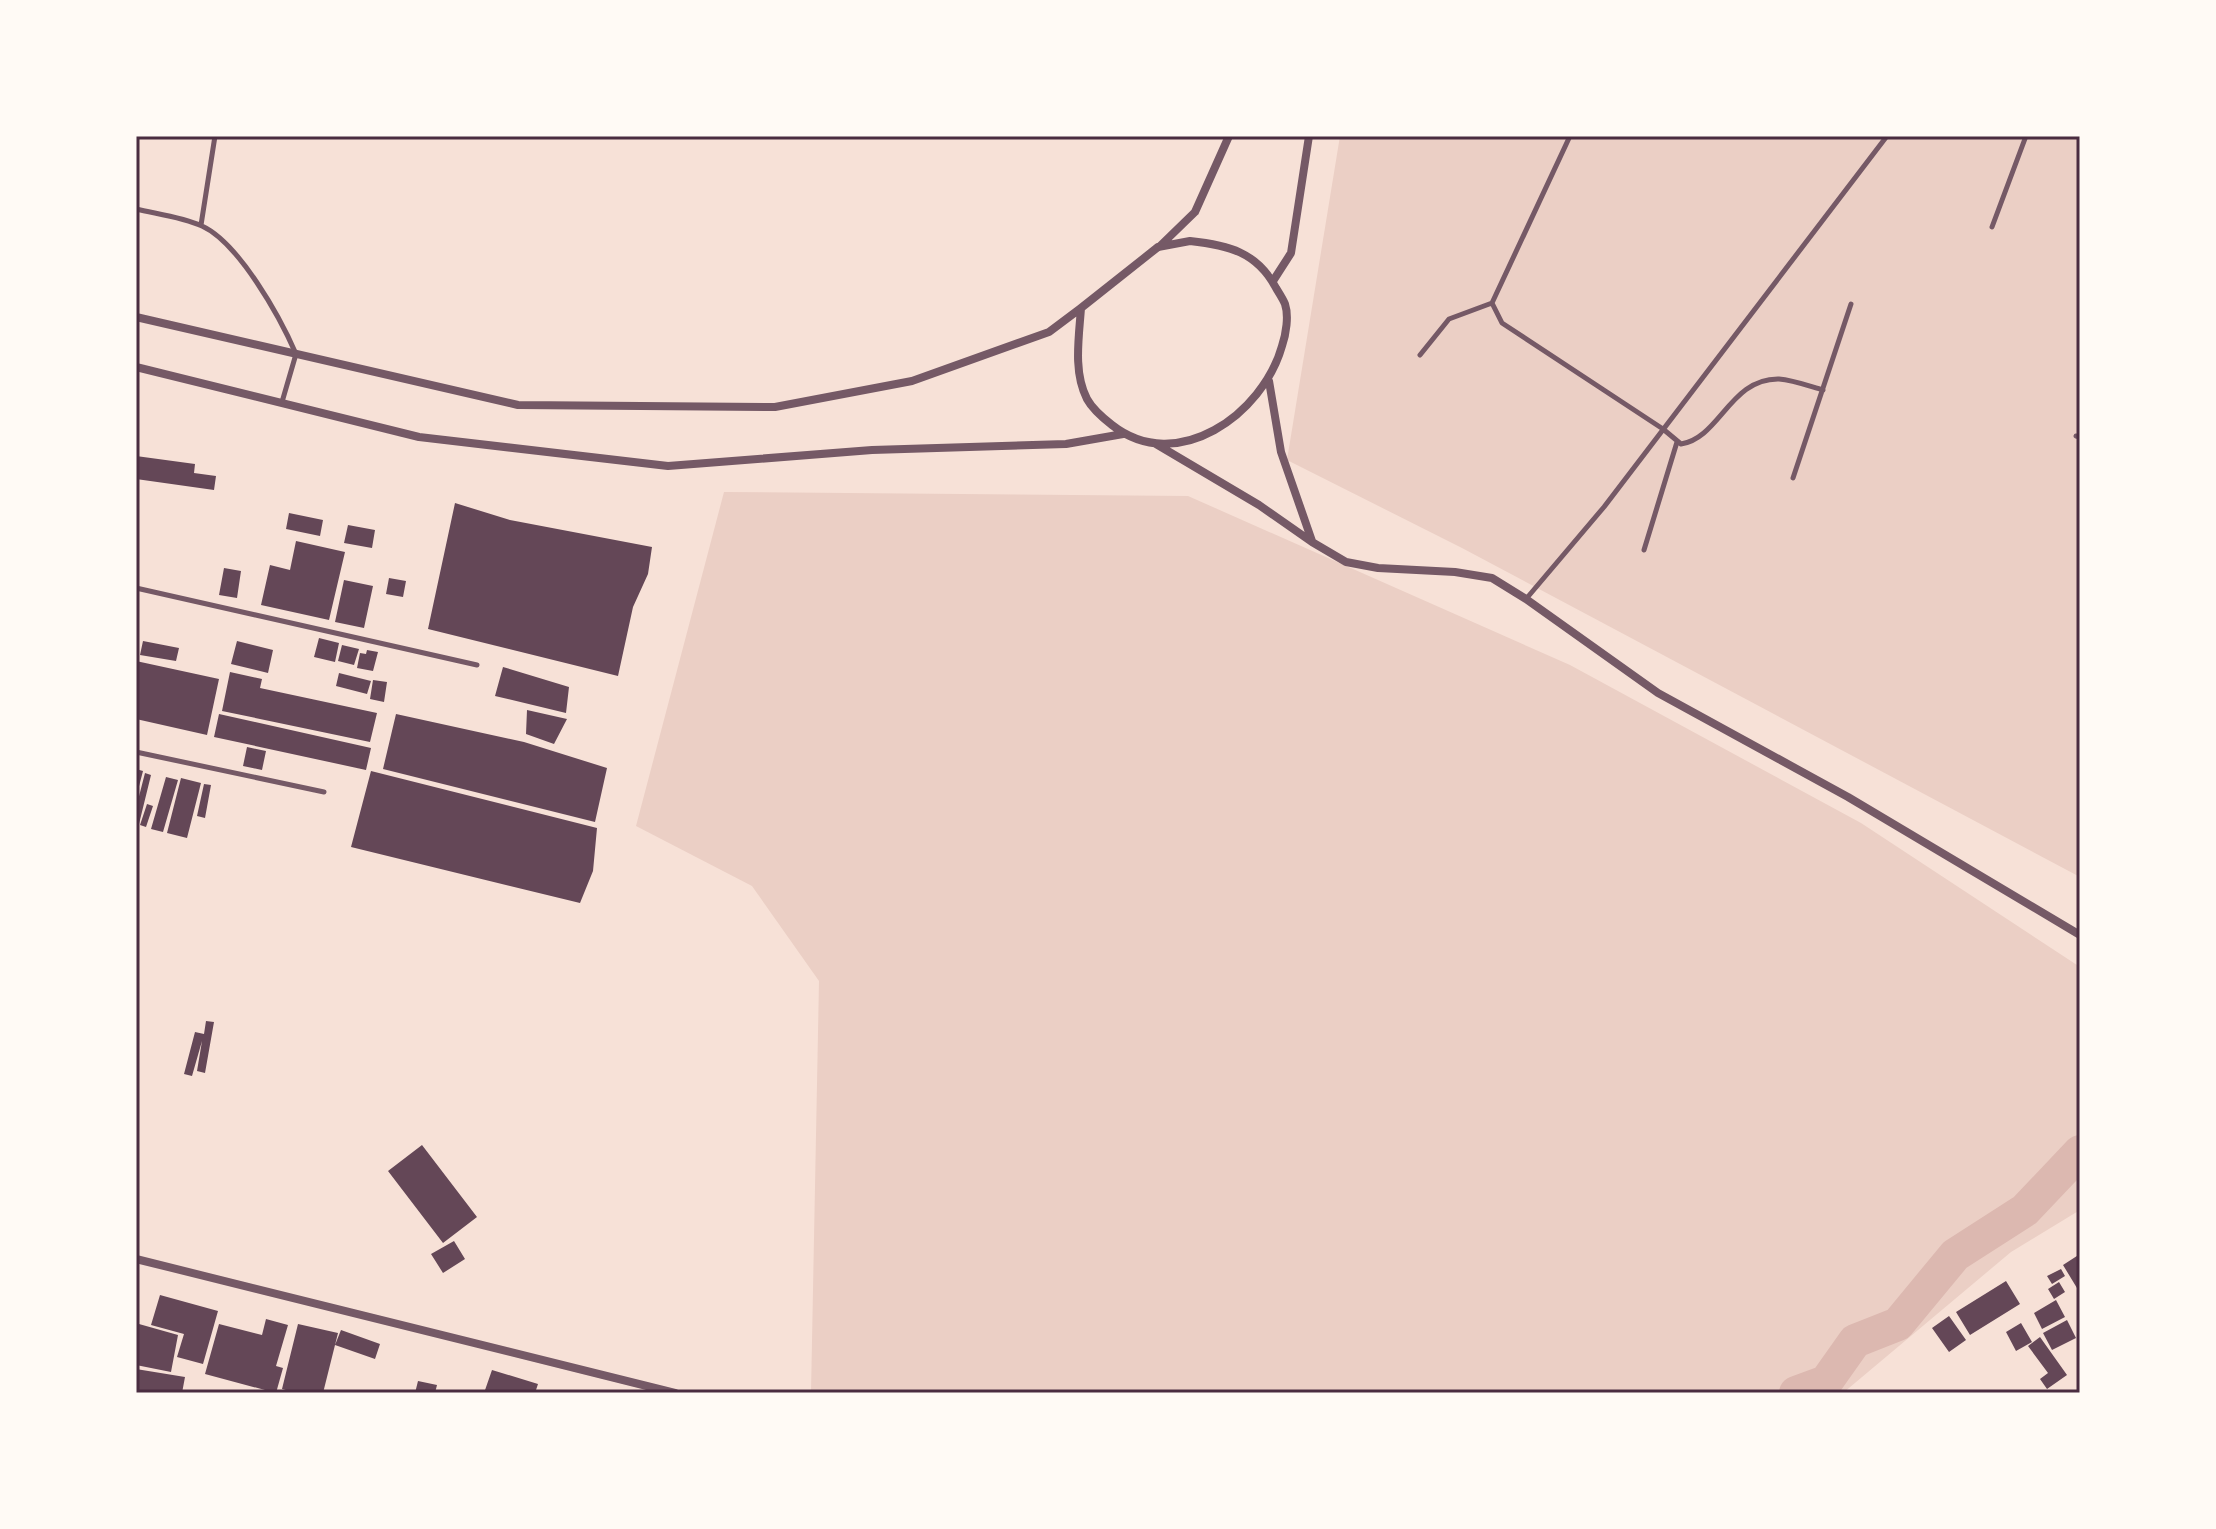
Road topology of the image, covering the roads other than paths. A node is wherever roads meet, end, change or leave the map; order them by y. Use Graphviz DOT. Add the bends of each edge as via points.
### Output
graph roads {
  1 [pos="215,136"];
  2 [pos="1229,136"];
  3 [pos="1309,136"];
  4 [pos="1570,136"];
  5 [pos="1887,136"];
  6 [pos="2026,136"];
  7 [pos="136,209"];
  8 [pos="201,225"];
  9 [pos="1992,227"];
  10 [pos="1158,247"];
  11 [pos="1273,281"];
  12 [pos="1492,303"];
  13 [pos="1851,304"];
  14 [pos="1081,308"];
  15 [pos="136,317"];
  16 [pos="296,354"];
  17 [pos="1420,355"];
  18 [pos="136,367"];
  19 [pos="1269,381"];
  20 [pos="1823,390"];
  21 [pos="282,402"];
  22 [pos="1663,429"];
  23 [pos="1123,434"];
  24 [pos="1677,442"];
  25 [pos="1156,444"];
  26 [pos="1793,478"];
  27 [pos="1312,542"];
  28 [pos="1644,550"];
  29 [pos="136,588"];
  30 [pos="1526,599"];
  31 [pos="477,665"];
  32 [pos="136,752"];
  33 [pos="324,792"];
  34 [pos="2080,935"];
  35 [pos="136,1259"];
  36 [pos="675,1393"];
  1 -- 8 [label="lane"];
  2 -- 10 [label="street" via="1195,212"];
  3 -- 11 [label="street" via="1291,253"];
  4 -- 12 [label="lane"];
  5 -- 22 [label="lane"];
  6 -- 9 [label="lane"];
  7 -- 8 [label="lane"];
  8 -- 16 [label="lane" via="222,238 241,261"];
  10 -- 11 [label="street" via="1190,241 1223,244 1251,257"];
  10 -- 14 [label="street"];
  11 -- 19 [label="street" via="1285,305 1286,335"];
  12 -- 17 [label="lane" via="1449,319"];
  12 -- 22 [label="lane" via="1502,323"];
  13 -- 20 [label="lane"];
  14 -- 16 [label="street" via="1049,332 912,381 775,407 518,405"];
  14 -- 23 [label="street" via="1078,350 1087,399"];
  15 -- 16 [label="street"];
  16 -- 21 [label="lane"];
  18 -- 21 [label="street"];
  19 -- 25 [label="street" via="1220,428 1183,442"];
  19 -- 27 [label="street" via="1281,452"];
  20 -- 24 [label="lane" via="1780,379 1759,382 1738,395 1698,437 1686,444"];
  20 -- 26 [label="lane"];
  21 -- 23 [label="street" via="419,437 668,466 872,450 1066,444"];
  22 -- 24 [label="lane"];
  22 -- 30 [label="lane"];
  23 -- 25 [label="street"];
  24 -- 28 [label="lane"];
  25 -- 27 [label="street"];
  27 -- 30 [label="street" via="1363,566 1487,576"];
  29 -- 31 [label="lane"];
  30 -- 34 [label="street" via="1658,693 1848,797"];
  32 -- 33 [label="lane"];
  35 -- 36 [label="street"];
}
